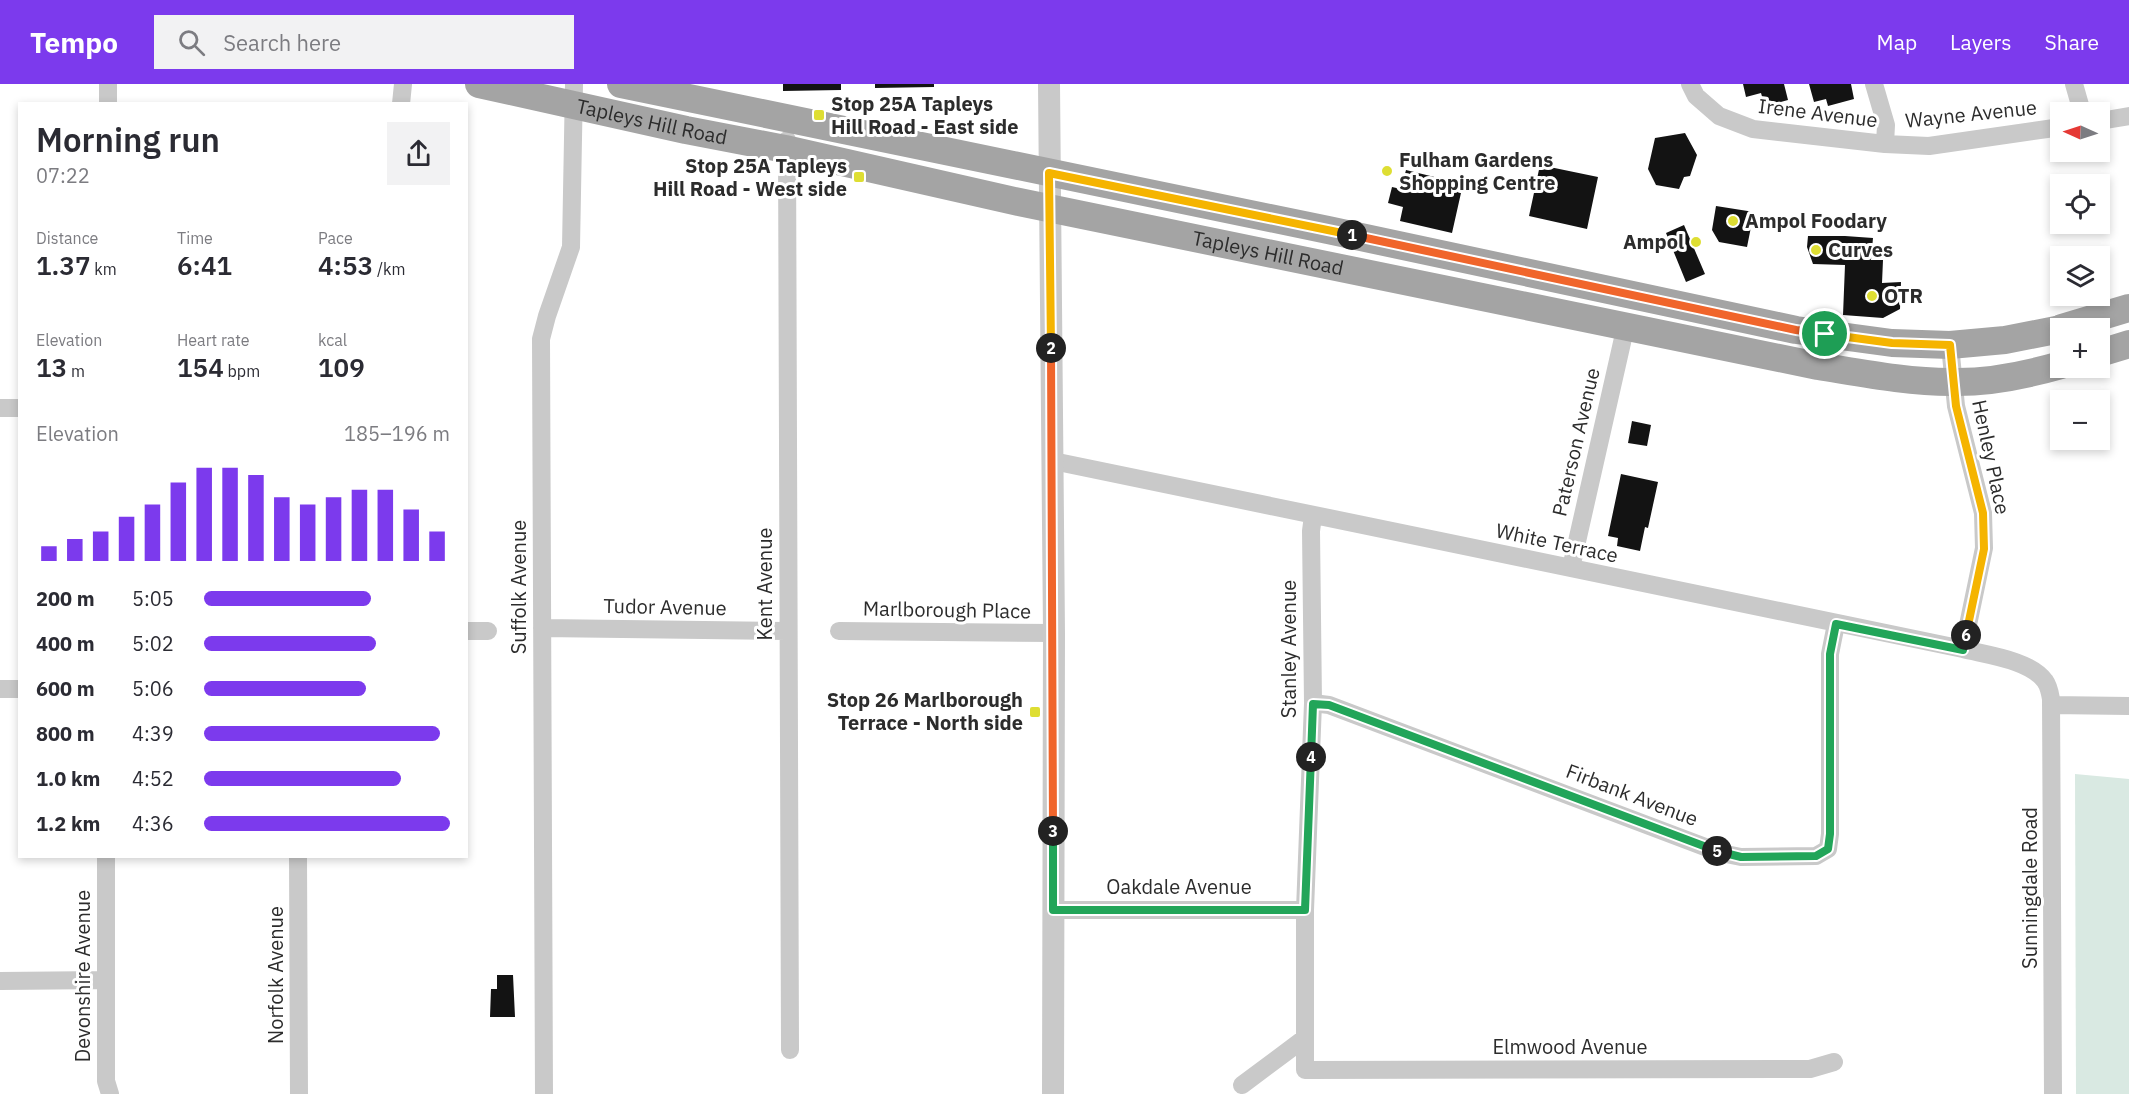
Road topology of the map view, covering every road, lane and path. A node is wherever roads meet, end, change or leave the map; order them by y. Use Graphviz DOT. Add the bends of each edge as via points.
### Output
graph roads {
  1 [pos="108,84"];
  2 [pos="403,84"];
  3 [pos="479,84"];
  4 [pos="621,84"];
  5 [pos="1049,84"];
  6 [pos="1689,84"];
  7 [pos="1875,84"];
  8 [pos="2074,84"];
  9 [pos="691,91"];
  10 [pos="573,95"];
  11 [pos="108,102"];
  12 [pos="401,102"];
  13 [pos="2079,102"];
  14 [pos="2129,116"];
  15 [pos="790,118"];
  16 [pos="2110,119"];
  17 [pos="2050,129"];
  18 [pos="686,130"];
  19 [pos="1885,144"];
  20 [pos="785,149"];
  21 [pos="1049,173"];
  22 [pos="1049,208"];
  23 [pos="2129,308"];
  24 [pos="2097,318"];
  25 [pos="1626,325"];
  26 [pos="2050,331"];
  27 [pos="1950,345"];
  28 [pos="2129,345"];
  29 [pos="2110,351"];
  30 [pos="2050,368"];
  31 [pos="1952,382"];
  32 [pos="0,408"];
  33 [pos="18,408"];
  34 [pos="1053,461"];
  35 [pos="1313,516"];
  36 [pos="1571,568"];
  37 [pos="1836,624"];
  38 [pos="542,628"];
  39 [pos="468,631"];
  40 [pos="488,631"];
  41 [pos="788,631"];
  42 [pos="839,631"];
  43 [pos="1054,633"];
  44 [pos="1963,650"];
  45 [pos="2046,682"];
  46 [pos="0,689"];
  47 [pos="18,689"];
  48 [pos="1313,704"];
  49 [pos="2051,705"];
  50 [pos="2129,706"];
  51 [pos="106,858"];
  52 [pos="298,858"];
  53 [pos="1053,910"];
  54 [pos="1305,910"];
  55 [pos="106,980"];
  56 [pos="0,981"];
  57 [pos="1305,1038"];
  58 [pos="790,1050"];
  59 [pos="1834,1062"];
  60 [pos="1305,1070"];
  61 [pos="1242,1085"];
  62 [pos="110,1094"];
  63 [pos="299,1094"];
  64 [pos="544,1094"];
  65 [pos="1053,1094"];
  66 [pos="2053,1094"];
  1 -- 11 [label="street"];
  2 -- 12 [label="street"];
  3 -- 10 [label="main road, Tapleys Hill Road"];
  4 -- 9 [label="main road, Tapleys Hill Road"];
  5 -- 21 [label="street"];
  6 -- 19 [label="street, Irene Avenue" via="1696,96 1719,116 1753,129"];
  7 -- 19 [label="street" via="1886,125"];
  8 -- 13 [label="street"];
  9 -- 15 [label="main road, Tapleys Hill Road"];
  9 -- 18 [label="street"];
  10 -- 18 [label="main road, Tapleys Hill Road"];
  10 -- 38 [label="street, Suffolk Avenue" via="571,247 541,339"];
  14 -- 16 [label="street"];
  15 -- 20 [label="street, Kent Avenue"];
  15 -- 21 [label="main road, Tapleys Hill Road"];
  17 -- 19 [label="street, Wayne Avenue" via="1929,146"];
  18 -- 20 [label="main road, Tapleys Hill Road"];
  20 -- 22 [label="main road, Tapleys Hill Road"];
  20 -- 41 [label="street, Kent Avenue"];
  21 -- 22 [label="street"];
  21 -- 27 [label="main road, Tapleys Hill Road" via="1796,330 1892,343"];
  22 -- 25 [label="main road, Tapleys Hill Road"];
  22 -- 34 [label="street"];
  23 -- 24 [label="main road, Tapleys Hill Road"];
  25 -- 31 [label="main road, Tapleys Hill Road" via="1818,366"];
  25 -- 36 [label="street, Paterson Avenue"];
  26 -- 27 [label="main road, Tapleys Hill Road"];
  27 -- 31 [label="street, Henley Place"];
  28 -- 29 [label="main road"];
  30 -- 31 [label="main road, Tapleys Hill Road" via="2010,377"];
  31 -- 44 [label="street, Henley Place" via="1983,513 1984,549"];
  32 -- 33 [label="street"];
  34 -- 35 [label="street, White Terrace"];
  34 -- 43 [label="street"];
  35 -- 36 [label="street, White Terrace"];
  35 -- 48 [label="street, Stanley Avenue"];
  36 -- 37 [label="street, White Terrace"];
  37 -- 44 [label="street, White Terrace"];
  37 -- 48 [label="street, Firbank Avenue" via="1830,654 1830,834 1828,849 1816,856 1741,857 1721,853 1329,705"];
  38 -- 41 [label="street, Tudor Avenue"];
  38 -- 64 [label="street, Suffolk Avenue"];
  39 -- 40 [label="street"];
  41 -- 58 [label="street, Kent Avenue"];
  42 -- 43 [label="street, Marlborough Place"];
  43 -- 53 [label="street"];
  44 -- 45 [label="street, White Terrace" via="2033,669"];
  45 -- 49 [label="street, Sunningdale Road"];
  46 -- 47 [label="street"];
  48 -- 54 [label="street, Stanley Avenue"];
  49 -- 50 [label="street"];
  49 -- 66 [label="street, Sunningdale Road"];
  51 -- 55 [label="street, Devonshire Avenue"];
  52 -- 63 [label="street, Norfolk Avenue"];
  53 -- 54 [label="street, Oakdale Avenue"];
  53 -- 65 [label="street"];
  54 -- 57 [label="street, Stanley Avenue"];
  55 -- 56 [label="street"];
  55 -- 62 [label="street, Devonshire Avenue" via="106,1081"];
  57 -- 60 [label="street, Stanley Avenue"];
  57 -- 61 [label="street"];
  59 -- 60 [label="street, Elmwood Avenue" via="1810,1069"];
}
